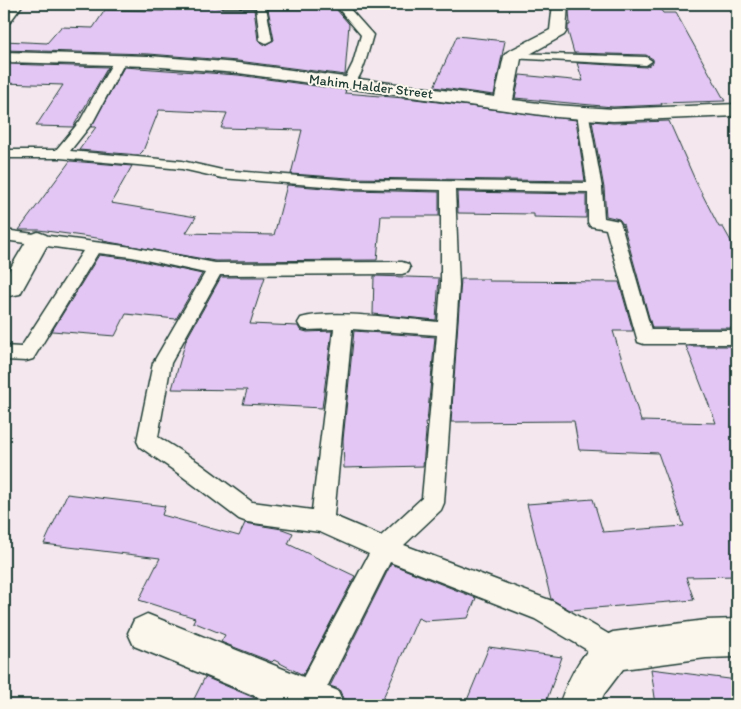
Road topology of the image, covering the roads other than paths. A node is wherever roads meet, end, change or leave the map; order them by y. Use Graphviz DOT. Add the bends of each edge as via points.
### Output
graph roads {
  1 [pos="15,4"];
  2 [pos="224,4"];
  3 [pos="240,4"];
  4 [pos="261,4"];
  5 [pos="340,4"];
  6 [pos="356,4"];
  7 [pos="559,4"];
  8 [pos="585,4"];
  9 [pos="4,19"];
  10 [pos="266,40"];
  11 [pos="514,56"];
  12 [pos="4,57"];
  13 [pos="120,60"];
  14 [pos="646,61"];
  15 [pos="349,83"];
  16 [pos="503,104"];
  17 [pos="737,110"];
  18 [pos="583,113"];
  19 [pos="4,154"];
  20 [pos="60,154"];
  21 [pos="448,186"];
  22 [pos="595,188"];
  23 [pos="4,235"];
  24 [pos="38,240"];
  25 [pos="94,247"];
  26 [pos="402,268"];
  27 [pos="215,269"];
  28 [pos="4,288"];
  29 [pos="344,322"];
  30 [pos="307,324"];
  31 [pos="447,329"];
  32 [pos="737,337"];
  33 [pos="4,353"];
  34 [pos="322,522"];
  35 [pos="384,549"];
  36 [pos="147,632"];
  37 [pos="737,638"];
  38 [pos="613,651"];
  39 [pos="315,702"];
  40 [pos="579,705"];
  1 -- 9 [label="street"];
  2 -- 3 [label="lane"];
  3 -- 4 [label="lane"];
  4 -- 5 [label="lane"];
  4 -- 10 [label="lane"];
  5 -- 6 [label="lane"];
  5 -- 15 [label="lane" via="367,35"];
  7 -- 8 [label="lane"];
  7 -- 11 [label="street" via="558,32"];
  11 -- 14 [label="lane"];
  11 -- 16 [label="street"];
  12 -- 13 [label="street, Mahim Halder Street"];
  13 -- 15 [label="street, Mahim Halder Street" via="238,68"];
  13 -- 20 [label="lane" via="86,122"];
  15 -- 16 [label="street, Mahim Halder Street"];
  16 -- 18 [label="street, Mahim Halder Street"];
  17 -- 18 [label="street, Mahim Halder Street" via="613,115"];
  18 -- 22 [label="lane"];
  19 -- 20 [label="lane"];
  20 -- 21 [label="lane" via="182,165 222,174 349,184"];
  21 -- 22 [label="lane"];
  21 -- 31 [label="lane" via="450,285"];
  22 -- 32 [label="lane" via="596,222 613,225 644,337"];
  23 -- 24 [label="lane"];
  24 -- 25 [label="lane"];
  24 -- 28 [label="street" via="11,288"];
  25 -- 27 [label="lane"];
  25 -- 33 [label="lane" via="26,354"];
  26 -- 27 [label="lane"];
  27 -- 34 [label="lane" via="162,363 147,441 247,512"];
  29 -- 30 [label="lane"];
  29 -- 31 [label="lane"];
  29 -- 34 [label="lane"];
  31 -- 35 [label="lane" via="433,503"];
  34 -- 35 [label="lane"];
  35 -- 38 [label="lane" via="543,610"];
  35 -- 39 [label="lane"];
  36 -- 39 [label="street"];
  37 -- 38 [label="street" via="714,637"];
  38 -- 40 [label="street" via="590,680"];
}
